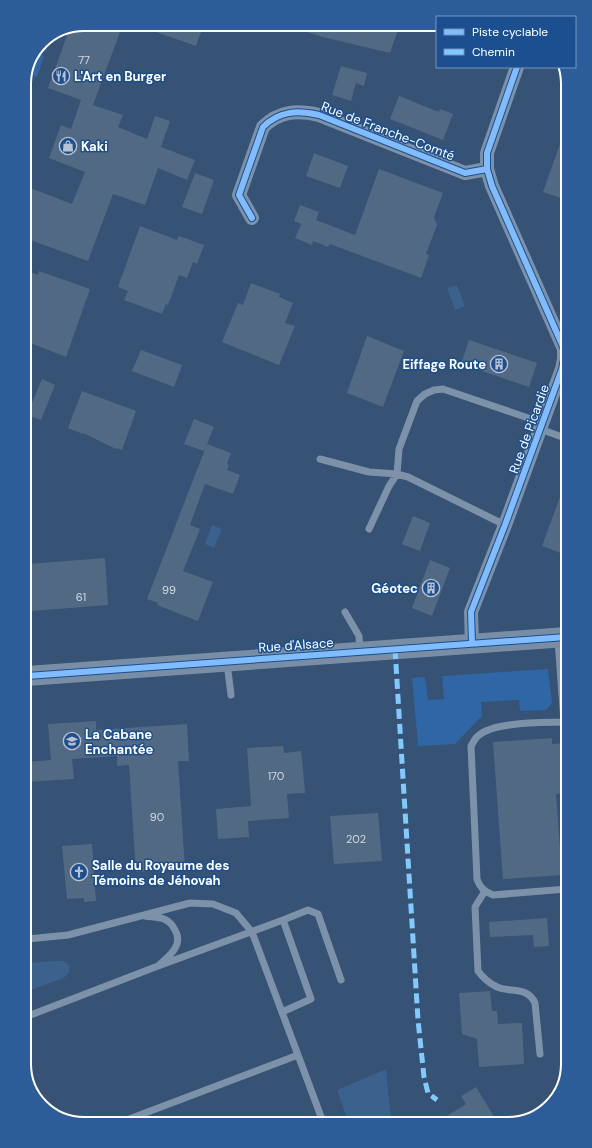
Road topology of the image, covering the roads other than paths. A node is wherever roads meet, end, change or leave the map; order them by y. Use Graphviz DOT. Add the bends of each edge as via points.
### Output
graph roads {
  1 [pos="517,68"];
  2 [pos="487,169"];
  3 [pos="252,218"];
  4 [pos="561,342"];
  5 [pos="561,372"];
  6 [pos="542,426"];
  7 [pos="561,436"];
  8 [pos="320,459"];
  9 [pos="397,474"];
  10 [pos="506,525"];
  11 [pos="369,530"];
  12 [pos="345,612"];
  13 [pos="561,637"];
  14 [pos="472,643"];
  15 [pos="360,651"];
  16 [pos="227,661"];
  17 [pos="31,676"];
  18 [pos="231,696"];
  19 [pos="561,722"];
  20 [pos="561,890"];
  21 [pos="484,891"];
  22 [pos="143,915"];
  23 [pos="283,920"];
  24 [pos="252,932"];
  25 [pos="31,939"];
  26 [pos="158,966"];
  27 [pos="341,980"];
  28 [pos="282,1012"];
  29 [pos="31,1015"];
  30 [pos="540,1054"];
  31 [pos="298,1055"];
  32 [pos="134,1117"];
  33 [pos="321,1117"];
  1 -- 2 [label="street, Rue de Picardie" via="487,153"];
  2 -- 3 [label="street, Rue de Franche-Comté" via="465,173 318,115 305,112 281,114 263,127 239,195"];
  2 -- 4 [label="street, Rue de Picardie" via="492,186"];
  5 -- 6 [label="street, Rue de Picardie"];
  6 -- 7 [label="lane"];
  6 -- 9 [label="lane" via="443,389 434,390 417,401 399,449"];
  6 -- 10 [label="street, Rue de Picardie"];
  8 -- 9 [label="lane" via="368,472"];
  9 -- 10 [label="lane"];
  9 -- 11 [label="lane"];
  10 -- 14 [label="street, Rue de Picardie" via="471,612"];
  12 -- 15 [label="lane" via="359,636"];
  13 -- 14 [label="street, Rue d'Alsace"];
  14 -- 15 [label="street, Rue d'Alsace"];
  15 -- 16 [label="street, Rue d'Alsace"];
  16 -- 17 [label="street, Rue d'Alsace"];
  16 -- 18 [label="lane"];
  19 -- 21 [label="lane" via="501,726 478,736 471,746 477,879"];
  20 -- 21 [label="lane" via="493,895"];
  21 -- 30 [label="lane" via="475,907 478,971 484,980 498,988 524,992 532,997 535,1003"];
  22 -- 24 [label="lane" via="190,903 213,904 236,913"];
  22 -- 25 [label="lane" via="68,935"];
  22 -- 26 [label="lane" via="164,919 178,934 178,945"];
  23 -- 24 [label="lane"];
  23 -- 27 [label="lane" via="308,910 318,914"];
  23 -- 28 [label="lane" via="311,999"];
  24 -- 26 [label="lane"];
  24 -- 28 [label="lane"];
  26 -- 29 [label="lane"];
  28 -- 31 [label="lane"];
  31 -- 32 [label="lane"];
  31 -- 33 [label="lane"];
}
